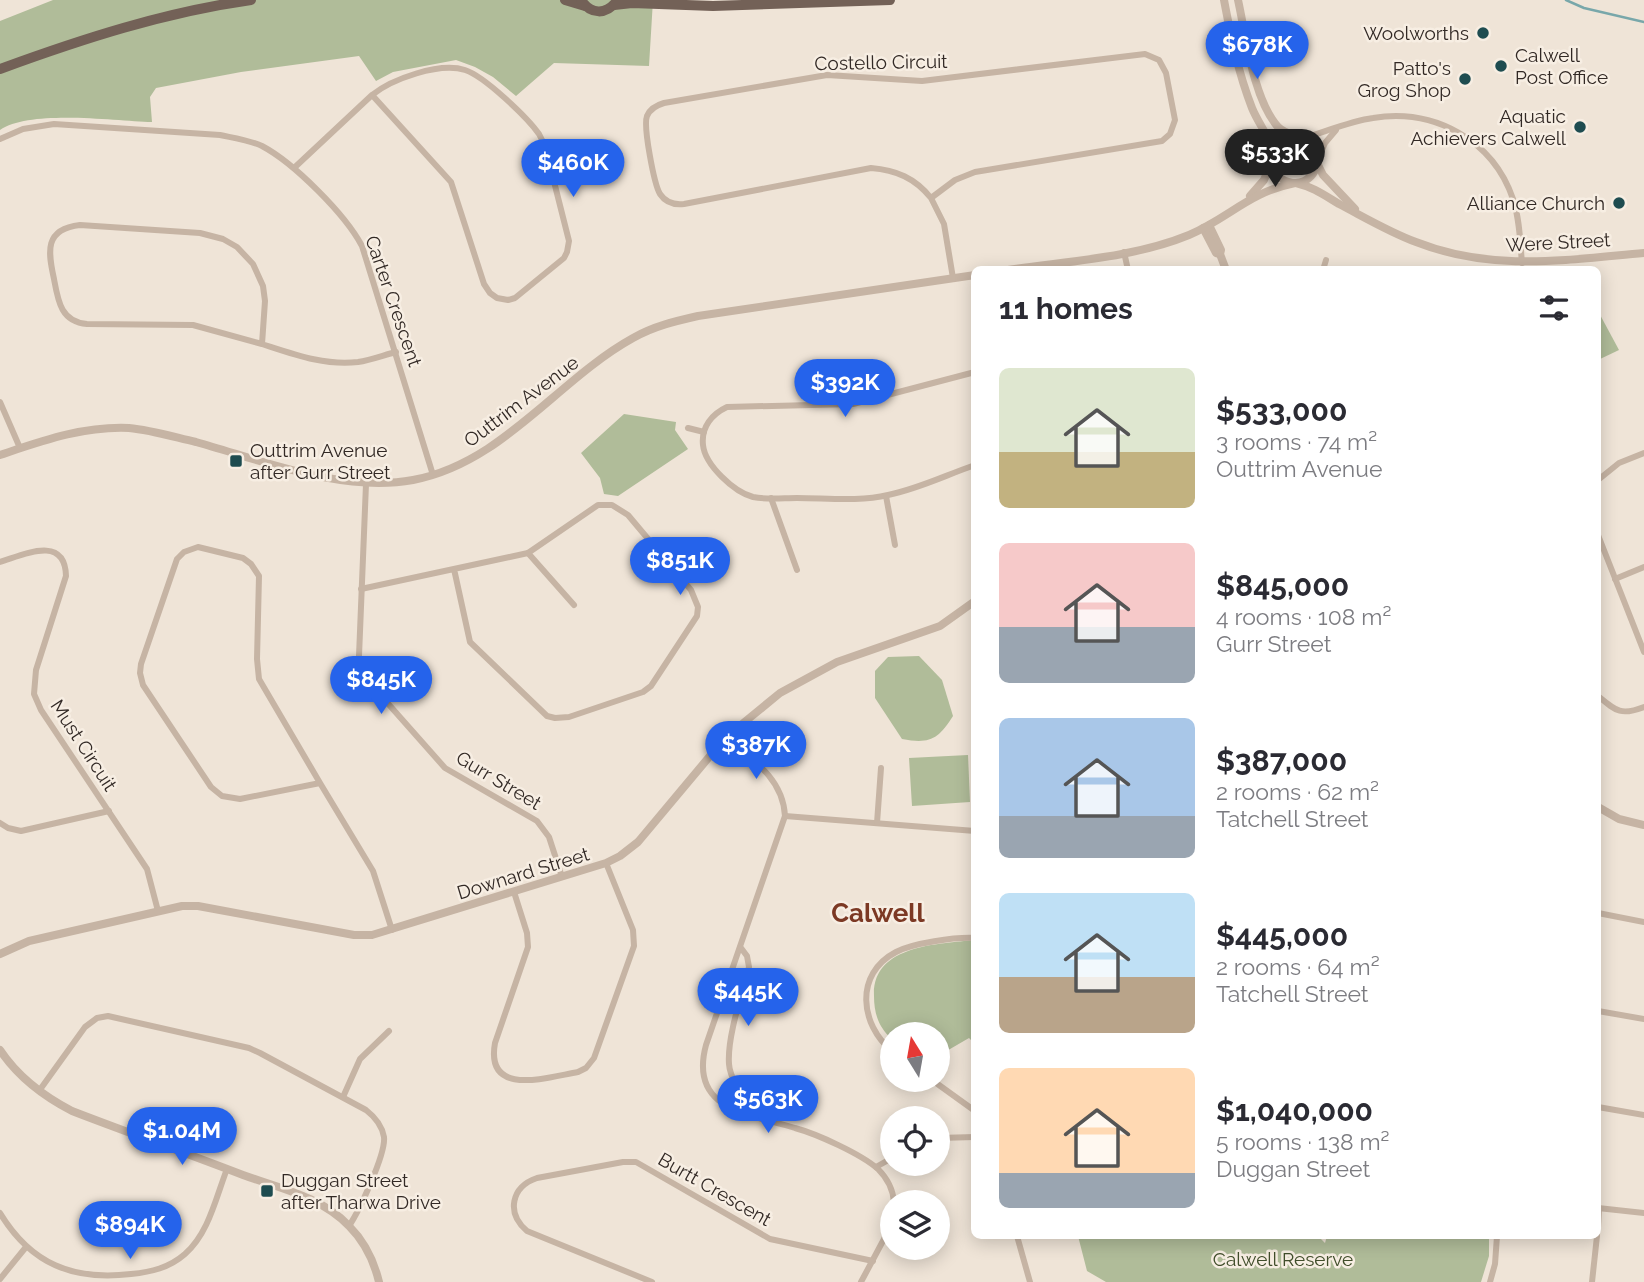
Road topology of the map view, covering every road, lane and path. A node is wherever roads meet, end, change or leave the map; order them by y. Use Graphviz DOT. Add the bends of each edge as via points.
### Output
graph roads {
  1 [pos="251,0"];
  2 [pos="565,0"];
  3 [pos="740,0"];
  4 [pos="890,0"];
  5 [pos="1224,0"];
  6 [pos="1238,0"];
  7 [pos="583,3"];
  8 [pos="615,3"];
  9 [pos="769,4"];
  10 [pos="0,69"];
  11 [pos="372,95"];
  12 [pos="1337,129"];
  13 [pos="0,139"];
  14 [pos="1300,139"];
  15 [pos="1273,156"];
  16 [pos="1317,162"];
  17 [pos="294,169"];
  18 [pos="1296,183"];
  19 [pos="931,198"];
  20 [pos="1246,201"];
  21 [pos="1357,212"];
  22 [pos="1206,227"];
  23 [pos="1124,252"];
  24 [pos="1644,253"];
  25 [pos="1326,260"];
  26 [pos="1522,263"];
  27 [pos="1034,266"];
  28 [pos="1127,266"];
  29 [pos="1224,266"];
  30 [pos="1324,266"];
  31 [pos="971,276"];
  32 [pos="953,278"];
  33 [pos="262,344"];
  34 [pos="396,352"];
  35 [pos="971,373"];
  36 [pos="0,402"];
  37 [pos="688,428"];
  38 [pos="704,432"];
  39 [pos="20,449"];
  40 [pos="1644,453"];
  41 [pos="0,455"];
  42 [pos="971,466"];
  43 [pos="433,475"];
  44 [pos="1601,478"];
  45 [pos="366,484"];
  46 [pos="886,496"];
  47 [pos="771,498"];
  48 [pos="1601,543"];
  49 [pos="895,545"];
  50 [pos="528,553"];
  51 [pos="0,562"];
  52 [pos="1644,567"];
  53 [pos="454,569"];
  54 [pos="797,570"];
  55 [pos="1615,579"];
  56 [pos="361,589"];
  57 [pos="971,604"];
  58 [pos="574,605"];
  59 [pos="1644,652"];
  60 [pos="1601,698"];
  61 [pos="1644,707"];
  62 [pos="726,738"];
  63 [pos="881,768"];
  64 [pos="320,783"];
  65 [pos="1601,809"];
  66 [pos="108,811"];
  67 [pos="785,816"];
  68 [pos="0,823"];
  69 [pos="877,824"];
  70 [pos="1644,825"];
  71 [pos="971,831"];
  72 [pos="606,863"];
  73 [pos="562,877"];
  74 [pos="514,892"];
  75 [pos="158,911"];
  76 [pos="1601,914"];
  77 [pos="1644,922"];
  78 [pos="392,930"];
  79 [pos="971,939"];
  80 [pos="741,948"];
  81 [pos="0,954"];
  82 [pos="1601,1011"];
  83 [pos="1644,1018"];
  84 [pos="389,1031"];
  85 [pos="880,1040"];
  86 [pos="0,1050"];
  87 [pos="39,1091"];
  88 [pos="949,1092"];
  89 [pos="343,1097"];
  90 [pos="971,1108"];
  91 [pos="1601,1108"];
  92 [pos="744,1115"];
  93 [pos="1644,1115"];
  94 [pos="971,1137"];
  95 [pos="950,1138"];
  96 [pos="880,1165"];
  97 [pos="876,1167"];
  98 [pos="227,1169"];
  99 [pos="891,1190"];
  100 [pos="1601,1208"];
  101 [pos="0,1213"];
  102 [pos="1644,1213"];
  103 [pos="349,1226"];
  104 [pos="1018,1239"];
  105 [pos="1497,1239"];
  106 [pos="1597,1239"];
  107 [pos="26,1247"];
  108 [pos="880,1247"];
  109 [pos="873,1261"];
  110 [pos="0,1279"];
  111 [pos="379,1282"];
  112 [pos="652,1282"];
  113 [pos="861,1282"];
  114 [pos="1030,1282"];
  115 [pos="1490,1282"];
  116 [pos="1592,1282"];
  1 -- 10 [label="main road" via="154,19"];
  2 -- 7 [label="main road"];
  3 -- 9 [label="main road"];
  4 -- 9 [label="main road"];
  5 -- 15 [label="street" via="1242,82"];
  6 -- 14 [label="street" via="1254,74 1267,109 1278,127"];
  7 -- 8 [label="main road" via="601,12"];
  8 -- 9 [label="main road"];
  11 -- 11 [label="street" via="451,182 491,293 500,299 515,298 564,258 569,241 545,146 535,128 479,77 458,68 443,69 398,79"];
  11 -- 17 [label="street"];
  12 -- 14 [label="street"];
  12 -- 16 [label="street"];
  12 -- 26 [label="street" via="1362,120 1403,115 1462,133 1504,177 1517,214"];
  13 -- 17 [label="street, Carter Crescent" via="54,124 220,135 260,145"];
  14 -- 15 [label="street" via="1278,145"];
  14 -- 16 [label="street" via="1313,147"];
  15 -- 18 [label="street" via="1277,174"];
  15 -- 20 [label="street" via="1264,180"];
  16 -- 18 [label="street" via="1309,178"];
  16 -- 21 [label="street, Were Street"];
  17 -- 34 [label="street, Carter Crescent" via="358,237"];
  18 -- 20 [label="street"];
  18 -- 21 [label="street, Were Street"];
  19 -- 19 [label="street, Costello Circuit" via="975,172 1162,141 1174,120 1164,66 1144,54 922,81 827,75 664,103 646,119 658,190 672,204 872,168 901,174"];
  19 -- 32 [label="street, Costello Circuit" via="944,225"];
  20 -- 22 [label="street"];
  21 -- 26 [label="street, Were Street" via="1446,252"];
  22 -- 23 [label="street" via="1161,245"];
  22 -- 29 [label="street" via="1221,250"];
  23 -- 27 [label="street"];
  23 -- 28 [label="street"];
  24 -- 26 [label="street, Were Street"];
  25 -- 30 [label="street"];
  31 -- 32 [label="street, Outtrim Avenue"];
  32 -- 43 [label="street, Outtrim Avenue" via="698,316 659,326 612,351 491,447"];
  33 -- 33 [label="street" via="265,301 261,278 249,258 223,239 200,233 79,225 61,230 52,241 48,255 58,302 73,321 193,325"];
  33 -- 34 [label="street" via="336,363"];
  34 -- 43 [label="street, Carter Crescent"];
  35 -- 38 [label="street" via="853,404 727,407 711,418"];
  36 -- 39 [label="street"];
  37 -- 38 [label="street"];
  38 -- 47 [label="street" via="708,459 730,484 752,496"];
  39 -- 41 [label="street, Outtrim Avenue"];
  39 -- 45 [label="street, Outtrim Avenue" via="76,432 142,430"];
  40 -- 44 [label="street" via="1619,463"];
  42 -- 46 [label="street"];
  43 -- 45 [label="street, Outtrim Avenue"];
  45 -- 56 [label="street, Gurr Street"];
  46 -- 47 [label="street"];
  46 -- 49 [label="street"];
  47 -- 54 [label="street"];
  48 -- 55 [label="street"];
  50 -- 53 [label="street"];
  50 -- 53 [label="street" via="598,505 612,505 628,514 691,590 698,607 693,624 651,686 569,717 547,716 470,642"];
  50 -- 58 [label="street"];
  51 -- 66 [label="street, Must Circuit" via="40,550 55,553 63,561 66,576 36,670 34,694"];
  52 -- 55 [label="street"];
  53 -- 56 [label="street"];
  55 -- 59 [label="street"];
  56 -- 73 [label="street, Gurr Street" via="359,656 368,681 445,768 542,825"];
  57 -- 62 [label="street, Downard Street" via="940,626 811,675 764,705"];
  60 -- 61 [label="street" via="1623,712"];
  62 -- 67 [label="street" via="774,780 783,797"];
  62 -- 72 [label="street, Downard Street" via="638,842"];
  63 -- 69 [label="street"];
  64 -- 64 [label="street" via="240,799 222,796 211,787 145,689 141,664 173,568 184,552 208,548 243,558 257,572 259,679"];
  64 -- 78 [label="street" via="373,871"];
  65 -- 70 [label="street"];
  66 -- 68 [label="street, Must Circuit" via="21,831"];
  66 -- 75 [label="street, Must Circuit" via="147,869"];
  67 -- 69 [label="street"];
  67 -- 80 [label="street"];
  69 -- 71 [label="street"];
  72 -- 73 [label="street, Downard Street"];
  72 -- 74 [label="street" via="633,930 634,946 594,1058 578,1072 517,1081 503,1074 495,1062 495,1043 528,947"];
  73 -- 74 [label="street, Downard Street"];
  74 -- 78 [label="street, Downard Street"];
  75 -- 78 [label="street, Downard Street" via="198,906 354,935"];
  75 -- 81 [label="street, Downard Street" via="29,941"];
  76 -- 77 [label="street"];
  79 -- 85 [label="street" via="909,947 879,966 866,1000 867,1014"];
  80 -- 92 [label="street" via="749,967 729,1062 744,1100"];
  80 -- 92 [label="street" via="706,1045 703,1066 716,1097"];
  82 -- 83 [label="street"];
  84 -- 89 [label="street" via="360,1059"];
  86 -- 87 [label="street"];
  87 -- 89 [label="street" via="85,1027 97,1018 113,1016 249,1048"];
  87 -- 98 [label="street" via="72,1111"];
  88 -- 90 [label="street"];
  89 -- 103 [label="street" via="375,1117 384,1137 382,1153"];
  91 -- 93 [label="street"];
  92 -- 97 [label="street" via="810,1132"];
  94 -- 95 [label="street"];
  96 -- 97 [label="street"];
  97 -- 99 [label="street"];
  98 -- 103 [label="street" via="314,1201"];
  98 -- 107 [label="street" via="204,1229 184,1255 165,1267 95,1276 58,1267"];
  100 -- 102 [label="street"];
  101 -- 107 [label="street"];
  103 -- 111 [label="street" via="368,1252"];
  104 -- 114 [label="street"];
  105 -- 115 [label="street"];
  106 -- 116 [label="street"];
  107 -- 110 [label="street"];
  108 -- 109 [label="street"];
  109 -- 112 [label="street, Burtt Crescent" via="770,1239 632,1161 537,1178 520,1188 513,1211 527,1231"];
  109 -- 113 [label="street"];
}
